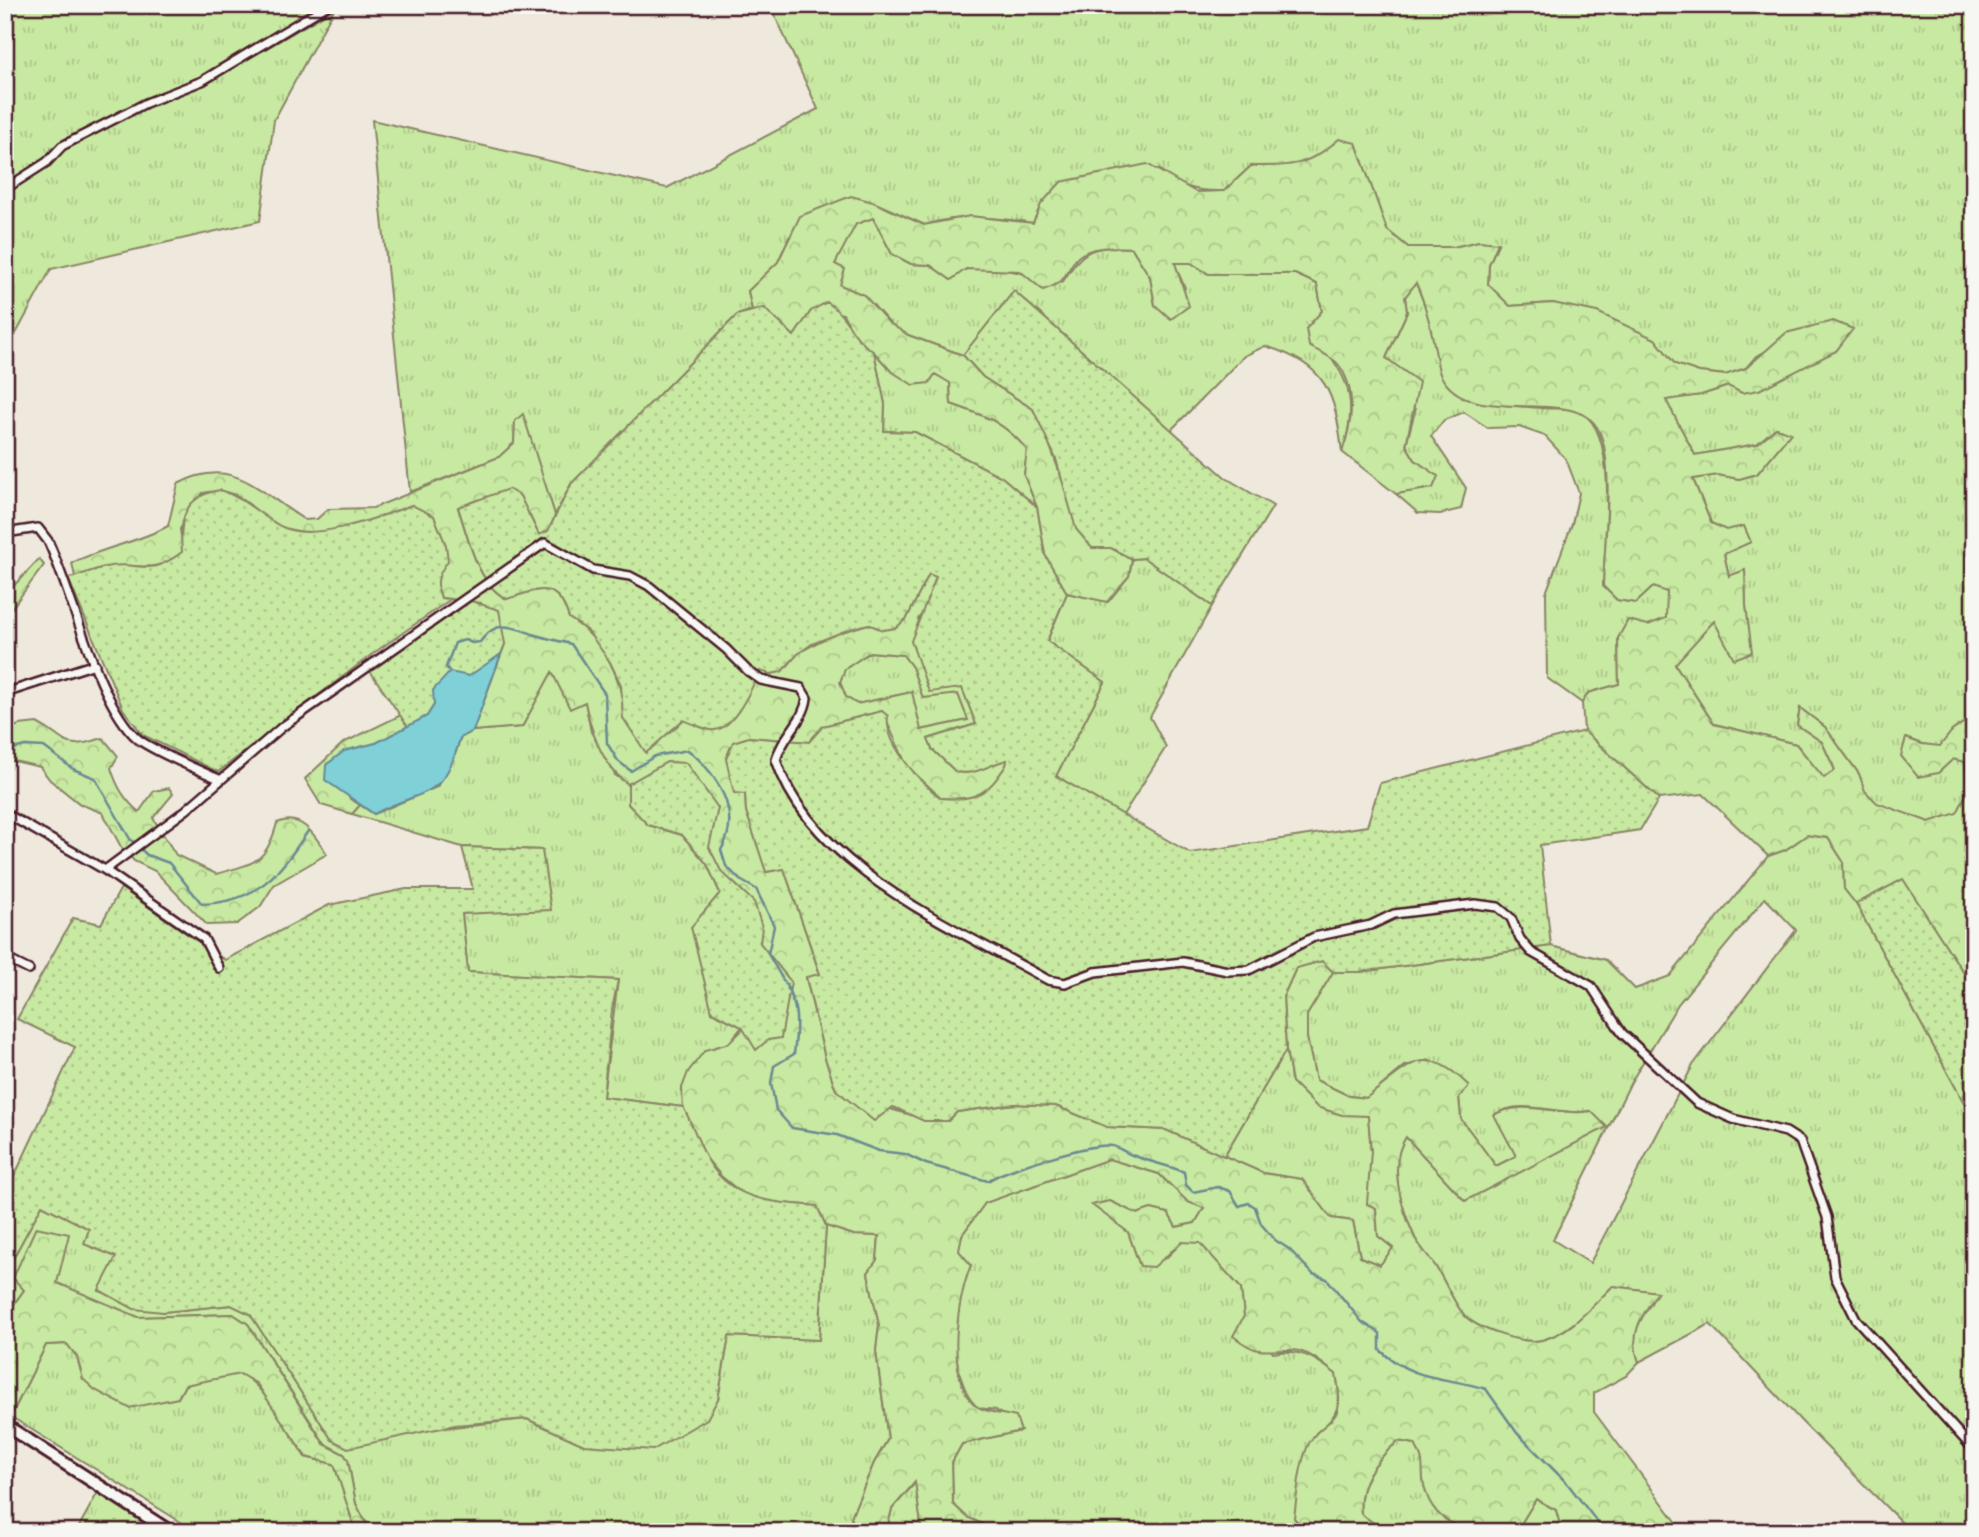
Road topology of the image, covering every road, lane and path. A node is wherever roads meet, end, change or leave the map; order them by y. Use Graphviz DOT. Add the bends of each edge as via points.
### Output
graph roads {
  1 [pos="328,5"];
  2 [pos="5,189"];
  3 [pos="5,533"];
  4 [pos="95,664"];
  5 [pos="5,693"];
  6 [pos="219,779"];
  7 [pos="5,813"];
  8 [pos="105,870"];
  9 [pos="5,958"];
  10 [pos="219,968"];
  11 [pos="29,971"];
  12 [pos="5,1425"];
  13 [pos="1974,1450"];
  14 [pos="171,1532"];
  1 -- 2 [label="street" via="202,81 146,103 62,146 47,162"];
  3 -- 4 [label="street" via="38,528 48,541"];
  4 -- 5 [label="street"];
  4 -- 6 [label="street" via="119,715 140,740"];
  6 -- 8 [label="street" via="186,810"];
  6 -- 13 [label="street" via="375,659 545,543 557,547 593,570 630,576 649,586 761,680 801,688 807,698 806,709 786,734 776,760 789,791 818,828 872,880 1048,980 1065,983 1114,968 1183,962 1228,971 1249,970 1314,937 1371,925 1394,914 1475,904 1498,907 1511,918 1531,952 1591,986 1630,1042 1697,1103 1733,1119 1786,1132 1800,1141 1827,1217 1835,1277 1856,1319"];
  7 -- 8 [label="street"];
  8 -- 10 [label="street" via="204,939"];
  9 -- 11 [label="street"];
  12 -- 14 [label="street"];
}
